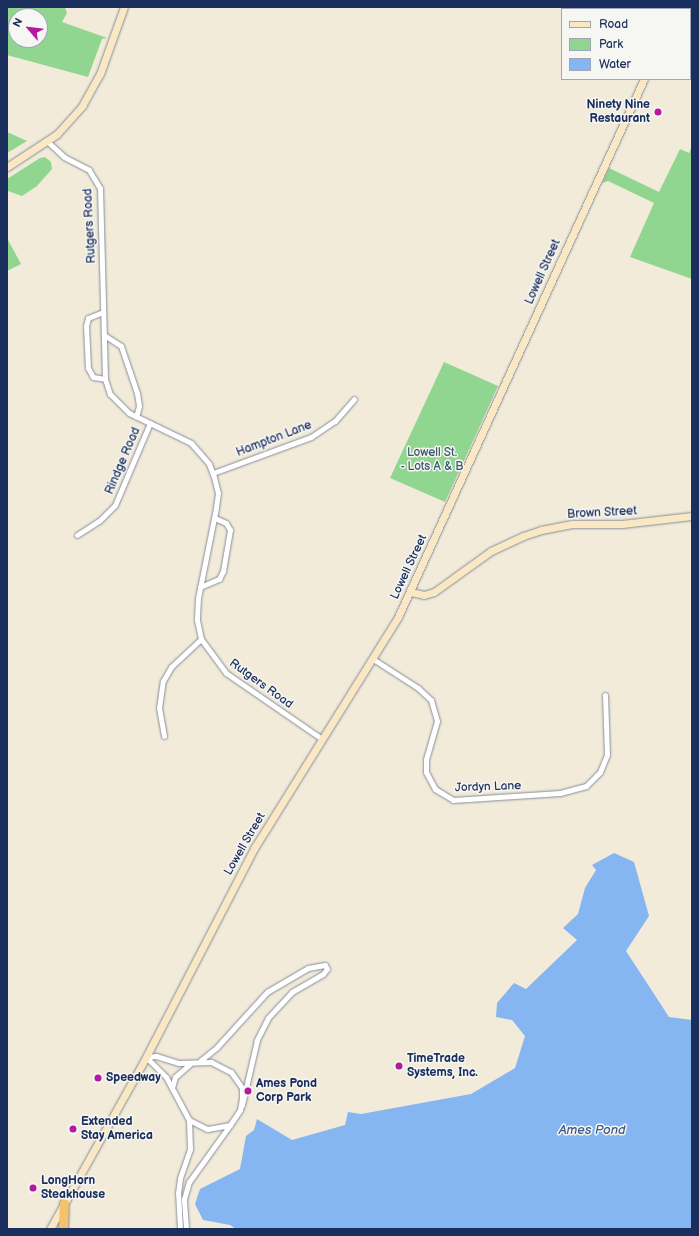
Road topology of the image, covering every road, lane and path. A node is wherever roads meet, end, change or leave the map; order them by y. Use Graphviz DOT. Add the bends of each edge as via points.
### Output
graph roads {
  1 [pos="124,7"];
  2 [pos="644,80"];
  3 [pos="46,141"];
  4 [pos="7,167"];
  5 [pos="103,312"];
  6 [pos="104,335"];
  7 [pos="105,379"];
  8 [pos="354,399"];
  9 [pos="136,417"];
  10 [pos="150,423"];
  11 [pos="213,473"];
  12 [pos="692,516"];
  13 [pos="214,518"];
  14 [pos="77,536"];
  15 [pos="200,587"];
  16 [pos="411,592"];
  17 [pos="201,639"];
  18 [pos="373,660"];
  19 [pos="605,696"];
  20 [pos="164,736"];
  21 [pos="322,739"];
  22 [pos="146,1057"];
  23 [pos="200,1061"];
  24 [pos="194,1062"];
  25 [pos="172,1088"];
  26 [pos="242,1105"];
  27 [pos="189,1120"];
  28 [pos="230,1124"];
  29 [pos="64,1203"];
  30 [pos="50,1229"];
  31 [pos="63,1229"];
  32 [pos="180,1229"];
  33 [pos="186,1229"];
  1 -- 3 [label="main road" via="100,74 88,96 74,117"];
  2 -- 16 [label="main road, Lowell Street"];
  3 -- 4 [label="main road"];
  3 -- 5 [label="street, Rutgers Road" via="64,157 89,170 100,188"];
  5 -- 6 [label="street, Rutgers Road"];
  5 -- 7 [label="street" via="91,316 86,326 88,368 93,377"];
  6 -- 7 [label="street, Rutgers Road"];
  6 -- 9 [label="street" via="122,346 137,393 139,406"];
  7 -- 9 [label="street, Rutgers Road" via="114,399"];
  8 -- 11 [label="street, Hampton Lane" via="335,421 311,437"];
  9 -- 10 [label="street, Rutgers Road"];
  10 -- 11 [label="street, Rutgers Road" via="191,443"];
  10 -- 14 [label="street, Rindge Road" via="115,505 100,520"];
  11 -- 13 [label="street, Rutgers Road" via="218,493"];
  12 -- 16 [label="main road, Brown Street" via="622,524 573,524 541,530 492,551 434,592 424,595"];
  13 -- 15 [label="street, Rutgers Road"];
  13 -- 15 [label="street" via="226,523 230,530 223,571 219,579"];
  15 -- 17 [label="street, Rutgers Road" via="197,620"];
  16 -- 18 [label="main road, Lowell Street"];
  17 -- 20 [label="street" via="172,667 163,681 159,708"];
  17 -- 21 [label="street, Rutgers Road" via="214,661 226,673"];
  18 -- 19 [label="street, Jordyn Lane" via="418,688 431,700 438,721 426,759 426,769 435,789 454,800 560,793 586,786 600,772 607,755"];
  18 -- 21 [label="main road, Lowell Street"];
  21 -- 22 [label="main road, Lowell Street" via="246,862"];
  22 -- 24 [label="street" via="156,1056 179,1063"];
  22 -- 25 [label="street" via="161,1070"];
  22 -- 29 [label="main road, Lowell Street"];
  23 -- 24 [label="street"];
  23 -- 26 [label="street" via="219,1064 236,1078 242,1092"];
  23 -- 26 [label="street" via="217,1047 268,992 308,968 325,965 327,969 324,974 288,996 268,1018 257,1040"];
  24 -- 25 [label="street" via="178,1073"];
  25 -- 27 [label="street"];
  26 -- 28 [label="street"];
  27 -- 28 [label="street" via="207,1129"];
  27 -- 32 [label="street" via="190,1150 180,1178 178,1193"];
  28 -- 33 [label="street" via="189,1182 184,1200"];
  29 -- 30 [label="main road, Lowell Street"];
  29 -- 31 [label="highway"];
}
